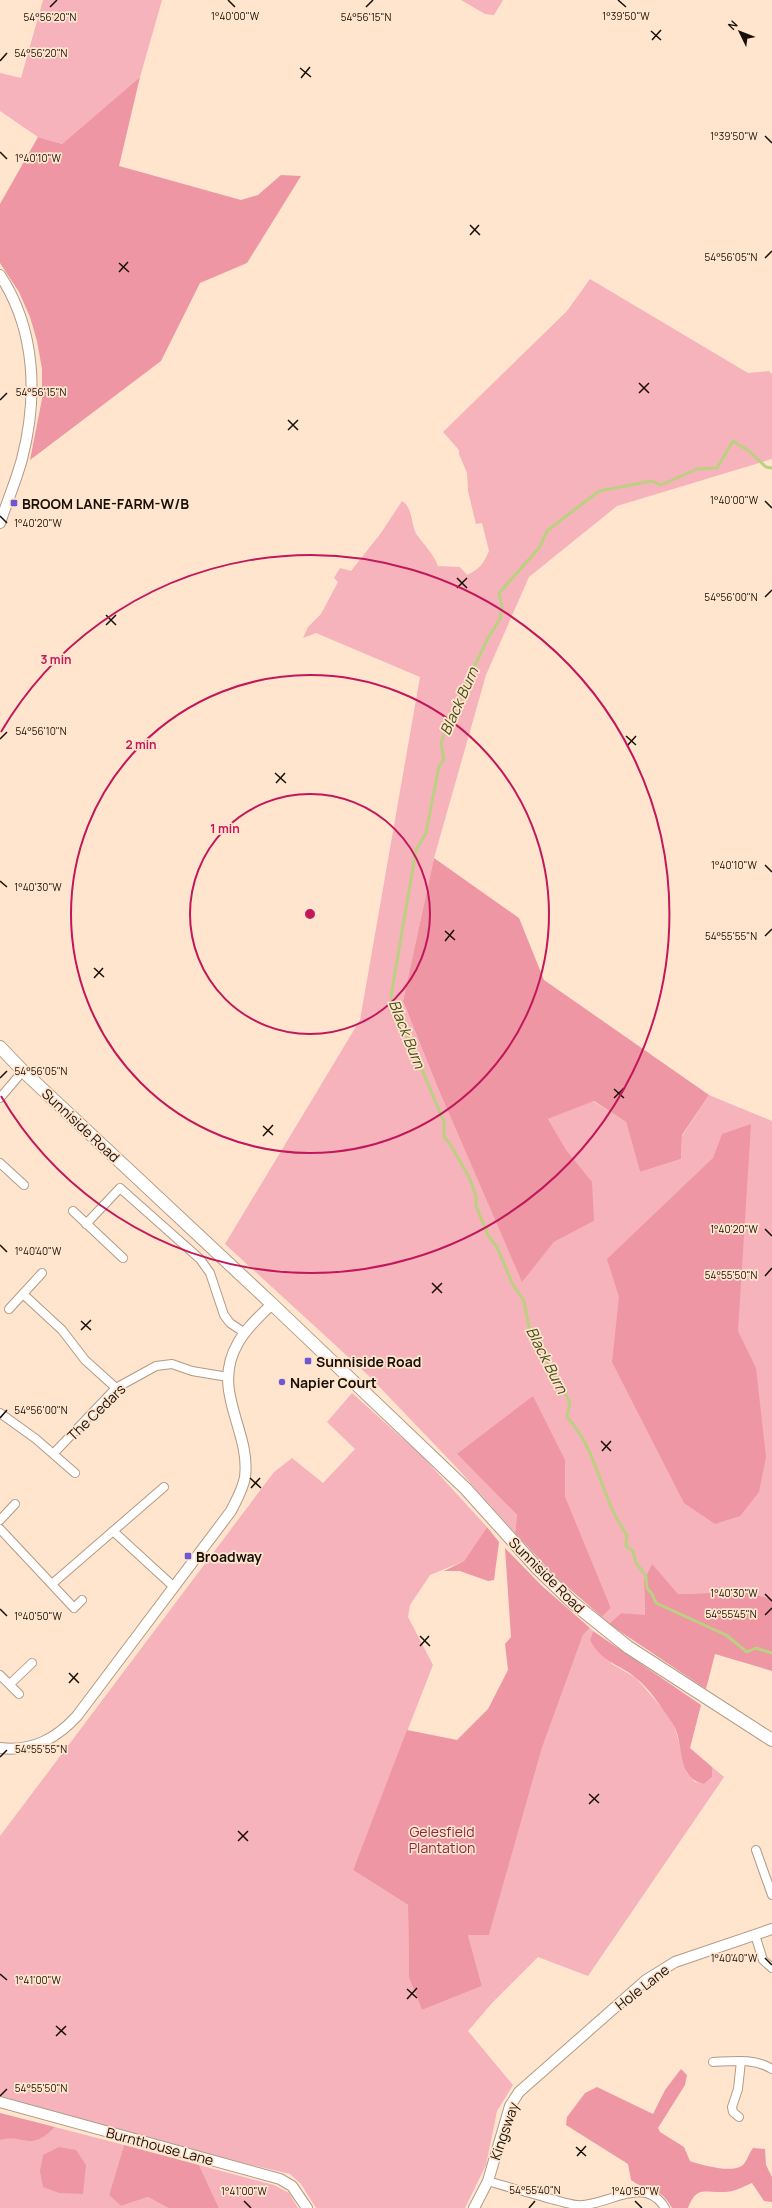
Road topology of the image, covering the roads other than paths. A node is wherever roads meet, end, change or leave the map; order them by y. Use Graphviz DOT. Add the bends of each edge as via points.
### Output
graph roads {
  1 [pos="0,275"];
  2 [pos="0,523"];
  3 [pos="0,1047"];
  4 [pos="23,1071"];
  5 [pos="0,1098"];
  6 [pos="0,1163"];
  7 [pos="24,1185"];
  8 [pos="73,1211"];
  9 [pos="86,1224"];
  10 [pos="123,1258"];
  11 [pos="42,1273"];
  12 [pos="23,1294"];
  13 [pos="272,1304"];
  14 [pos="9,1309"];
  15 [pos="245,1332"];
  16 [pos="228,1377"];
  17 [pos="116,1388"];
  18 [pos="0,1413"];
  19 [pos="54,1453"];
  20 [pos="75,1473"];
  21 [pos="164,1487"];
  22 [pos="15,1504"];
  23 [pos="0,1520"];
  24 [pos="0,1529"];
  25 [pos="113,1531"];
  26 [pos="52,1584"];
  27 [pos="174,1588"];
  28 [pos="82,1600"];
  29 [pos="32,1663"];
  30 [pos="0,1675"];
  31 [pos="10,1684"];
  32 [pos="18,1694"];
  33 [pos="772,1740"];
  34 [pos="0,1748"];
  35 [pos="756,1850"];
  36 [pos="772,1894"];
  37 [pos="772,1929"];
  38 [pos="755,1935"];
  39 [pos="772,1968"];
  40 [pos="741,2061"];
  41 [pos="713,2062"];
  42 [pos="550,2064"];
  43 [pos="772,2069"];
  44 [pos="0,2102"];
  45 [pos="739,2117"];
  46 [pos="488,2181"];
  47 [pos="307,2208"];
  48 [pos="474,2208"];
  49 [pos="665,2208"];
  1 -- 2 [label="street" via="13,297 25,329 32,382 22,460"];
  3 -- 4 [label="main road, Sunniside Road"];
  4 -- 5 [label="street"];
  4 -- 13 [label="main road, Sunniside Road"];
  6 -- 7 [label="street"];
  8 -- 9 [label="street"];
  9 -- 10 [label="street"];
  9 -- 15 [label="street" via="120,1188 200,1259 210,1273 224,1315 230,1323"];
  11 -- 12 [label="street"];
  12 -- 14 [label="street"];
  12 -- 17 [label="street" via="62,1330 85,1360"];
  13 -- 15 [label="street"];
  13 -- 33 [label="main road, Sunniside Road" via="466,1488 538,1569 589,1617 628,1647"];
  15 -- 16 [label="street" via="233,1354"];
  16 -- 17 [label="street, The Cedars" via="192,1371 172,1364 156,1366"];
  16 -- 27 [label="street" via="231,1409 242,1444 245,1478 231,1511"];
  17 -- 19 [label="street, The Cedars"];
  18 -- 19 [label="street"];
  19 -- 20 [label="street"];
  21 -- 25 [label="street"];
  22 -- 23 [label="street"];
  24 -- 26 [label="street"];
  25 -- 26 [label="street"];
  25 -- 27 [label="street"];
  26 -- 28 [label="street" via="74,1608"];
  27 -- 34 [label="street" via="64,1730 54,1738 38,1744"];
  29 -- 31 [label="street"];
  30 -- 31 [label="street"];
  31 -- 32 [label="street"];
  35 -- 36 [label="street"];
  37 -- 38 [label="street, Hole Lane"];
  38 -- 39 [label="street" via="763,1960"];
  38 -- 42 [label="street, Hole Lane" via="661,1969"];
  40 -- 41 [label="street"];
  40 -- 43 [label="street" via="763,2063"];
  40 -- 45 [label="street" via="738,2089 732,2108"];
  42 -- 46 [label="street, Kingsway" via="519,2092 510,2106"];
  44 -- 47 [label="street, Burnthouse Lane" via="280,2178 292,2186"];
  46 -- 48 [label="street, Kingsway"];
  46 -- 49 [label="street" via="575,2205 592,2204 636,2192 655,2198"];
}
